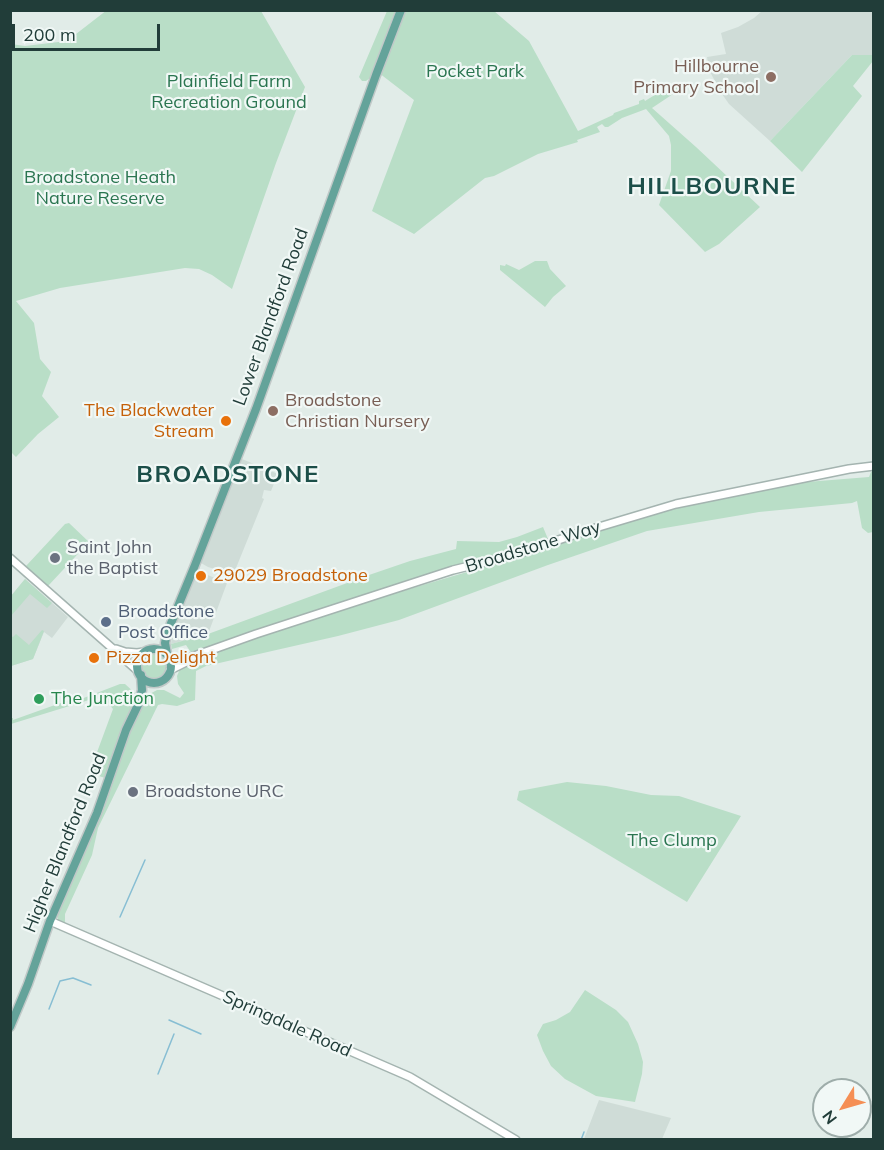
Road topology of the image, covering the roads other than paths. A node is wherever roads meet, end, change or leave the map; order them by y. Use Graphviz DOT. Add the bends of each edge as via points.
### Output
graph roads {
  1 [pos="400,10"];
  2 [pos="873,466"];
  3 [pos="10,558"];
  4 [pos="167,633"];
  5 [pos="111,646"];
  6 [pos="145,651"];
  7 [pos="200,654"];
  8 [pos="168,656"];
  9 [pos="170,670"];
  10 [pos="139,673"];
  11 [pos="158,682"];
  12 [pos="138,705"];
  13 [pos="50,921"];
  14 [pos="10,1027"];
  15 [pos="516,1140"];
  1 -- 4 [label="main road, Lower Blandford Road" via="256,409"];
  2 -- 7 [label="street, Broadstone Way" via="676,504 431,577"];
  3 -- 5 [label="street"];
  4 -- 6 [label="main road, Lower Blandford Road"];
  4 -- 8 [label="main road, Lower Blandford Road"];
  5 -- 6 [label="street" via="125,652"];
  5 -- 10 [label="street"];
  6 -- 8 [label="main road" via="159,650"];
  6 -- 10 [label="main road" via="138,661"];
  7 -- 8 [label="street, Broadstone Way" via="178,660"];
  7 -- 9 [label="street, Broadstone Way"];
  8 -- 9 [label="main road"];
  9 -- 11 [label="main road"];
  10 -- 11 [label="main road" via="148,681"];
  10 -- 12 [label="main road, Higher Blandford Road" via="142,690"];
  11 -- 12 [label="main road, Higher Blandford Road"];
  12 -- 13 [label="main road, Higher Blandford Road"];
  13 -- 14 [label="main road, Higher Blandford Road"];
  13 -- 15 [label="street, Springdale Road" via="410,1077"];
}
